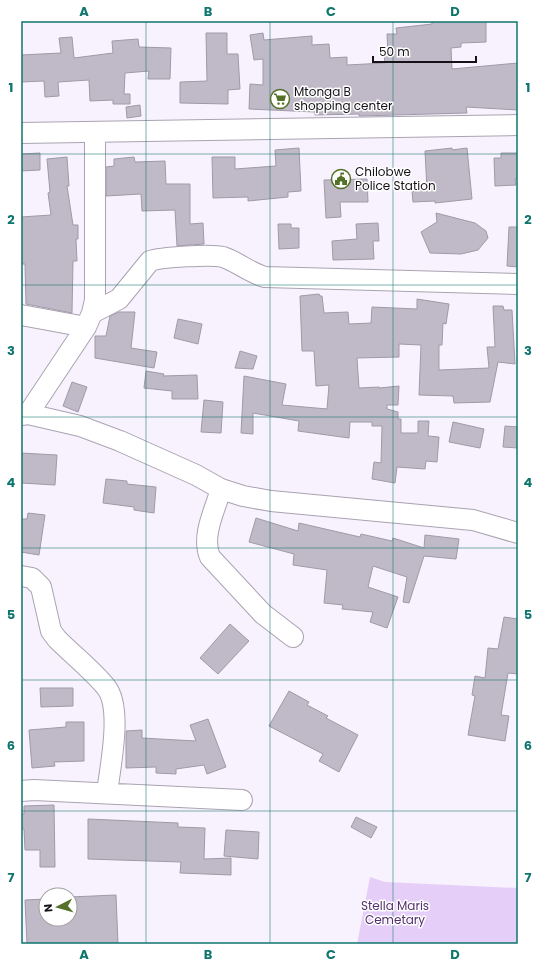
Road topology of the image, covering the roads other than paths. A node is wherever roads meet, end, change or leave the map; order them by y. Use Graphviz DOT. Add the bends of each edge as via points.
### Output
graph roads {
  1 [pos="518,125"];
  2 [pos="95,132"];
  3 [pos="21,133"];
  4 [pos="518,284"];
  5 [pos="21,315"];
  6 [pos="89,320"];
  7 [pos="25,414"];
  8 [pos="221,489"];
  9 [pos="518,533"];
  10 [pos="21,576"];
  11 [pos="293,637"];
  12 [pos="21,791"];
  13 [pos="107,793"];
  14 [pos="242,800"];
  1 -- 2 [label="street"];
  2 -- 3 [label="street"];
  2 -- 6 [label="street" via="95,300"];
  4 -- 6 [label="street" via="265,277 221,257 186,257 150,261 119,299"];
  5 -- 6 [label="street"];
  6 -- 7 [label="street"];
  7 -- 8 [label="street" via="80,426 120,441"];
  8 -- 9 [label="street" via="271,501 473,520"];
  8 -- 11 [label="street" via="206,540 210,557 263,614"];
  10 -- 13 [label="street" via="37,581 41,587 51,631 106,688 113,700 114,716"];
  12 -- 13 [label="street"];
  13 -- 14 [label="street"];
}
